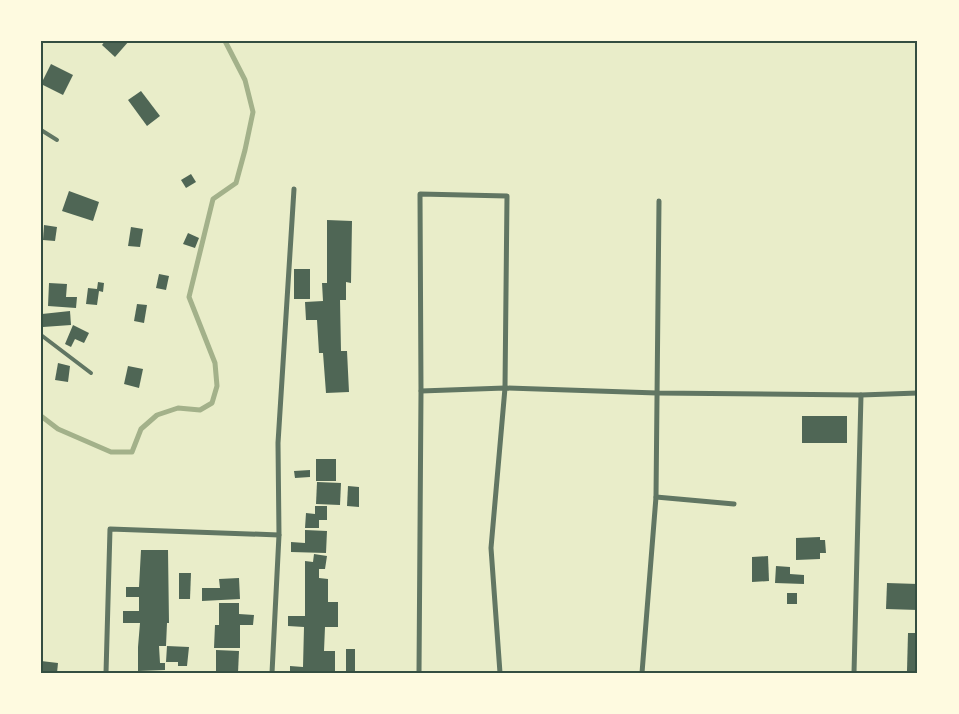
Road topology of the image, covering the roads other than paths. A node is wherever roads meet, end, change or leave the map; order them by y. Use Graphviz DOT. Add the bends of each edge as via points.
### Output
graph roads {
  1 [pos="41,130"];
  2 [pos="57,140"];
  3 [pos="294,189"];
  4 [pos="659,200"];
  5 [pos="41,335"];
  6 [pos="91,373"];
  7 [pos="505,388"];
  8 [pos="421,391"];
  9 [pos="657,393"];
  10 [pos="918,393"];
  11 [pos="861,395"];
  12 [pos="656,497"];
  13 [pos="734,504"];
  14 [pos="279,535"];
  15 [pos="106,673"];
  16 [pos="272,673"];
  17 [pos="419,673"];
  18 [pos="500,673"];
  19 [pos="642,673"];
  20 [pos="854,673"];
  1 -- 2 [label="lane"];
  3 -- 14 [label="street" via="278,443"];
  4 -- 9 [label="street"];
  5 -- 6 [label="lane"];
  7 -- 8 [label="street"];
  7 -- 8 [label="street" via="506,196 420,194"];
  7 -- 9 [label="street"];
  7 -- 18 [label="street" via="491,548"];
  8 -- 17 [label="street"];
  9 -- 11 [label="street"];
  9 -- 12 [label="street"];
  10 -- 11 [label="street"];
  11 -- 20 [label="street"];
  12 -- 13 [label="street"];
  12 -- 19 [label="street"];
  14 -- 15 [label="street" via="110,529"];
  14 -- 16 [label="street"];
}
